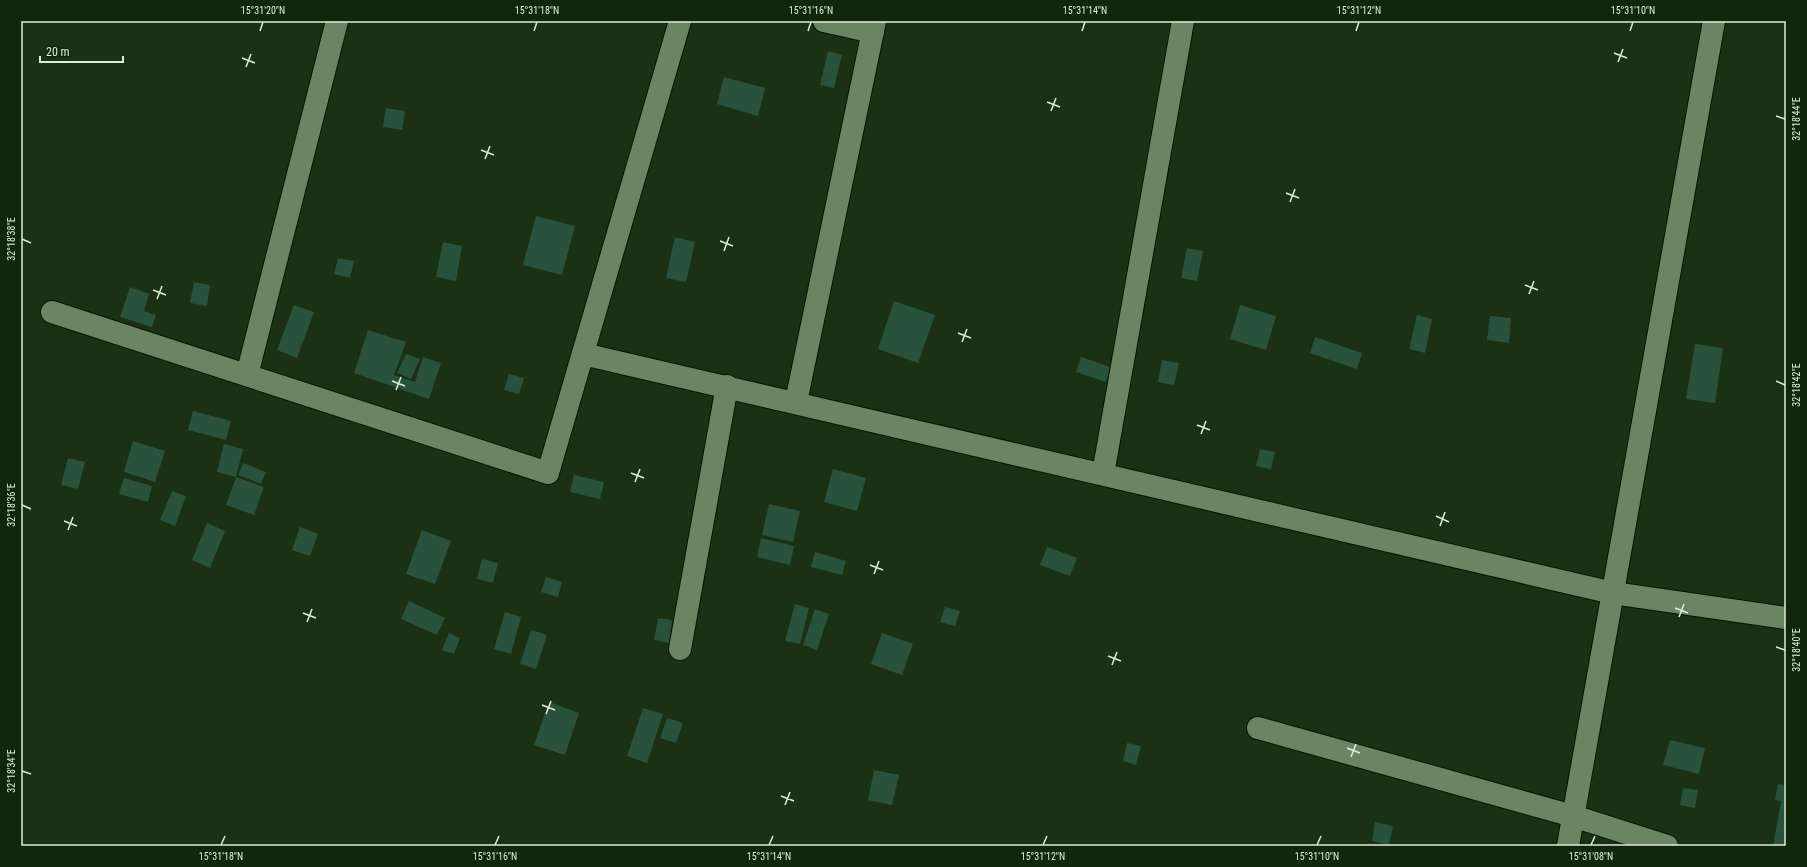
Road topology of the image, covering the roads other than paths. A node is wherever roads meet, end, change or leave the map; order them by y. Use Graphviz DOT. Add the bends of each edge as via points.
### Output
graph roads {
  1 [pos="337,21"];
  2 [pos="680,21"];
  3 [pos="824,21"];
  4 [pos="1183,21"];
  5 [pos="1714,21"];
  6 [pos="874,27"];
  7 [pos="52,312"];
  8 [pos="583,354"];
  9 [pos="247,375"];
  10 [pos="727,386"];
  11 [pos="796,402"];
  12 [pos="1104,474"];
  13 [pos="1613,592"];
  14 [pos="1786,618"];
  15 [pos="680,648"];
  16 [pos="1258,728"];
  17 [pos="1573,816"];
  18 [pos="1568,846"];
  19 [pos="1667,846"];
  1 -- 9 [label="street"];
  2 -- 8 [label="street"];
  3 -- 6 [label="street"];
  4 -- 12 [label="street"];
  5 -- 13 [label="street"];
  6 -- 11 [label="street"];
  7 -- 9 [label="street"];
  8 -- 9 [label="street" via="548,473"];
  8 -- 10 [label="street"];
  10 -- 11 [label="street"];
  10 -- 15 [label="street"];
  11 -- 12 [label="street"];
  12 -- 13 [label="street"];
  13 -- 14 [label="street"];
  13 -- 17 [label="street"];
  16 -- 17 [label="street"];
  17 -- 18 [label="street"];
  17 -- 19 [label="street"];
}
